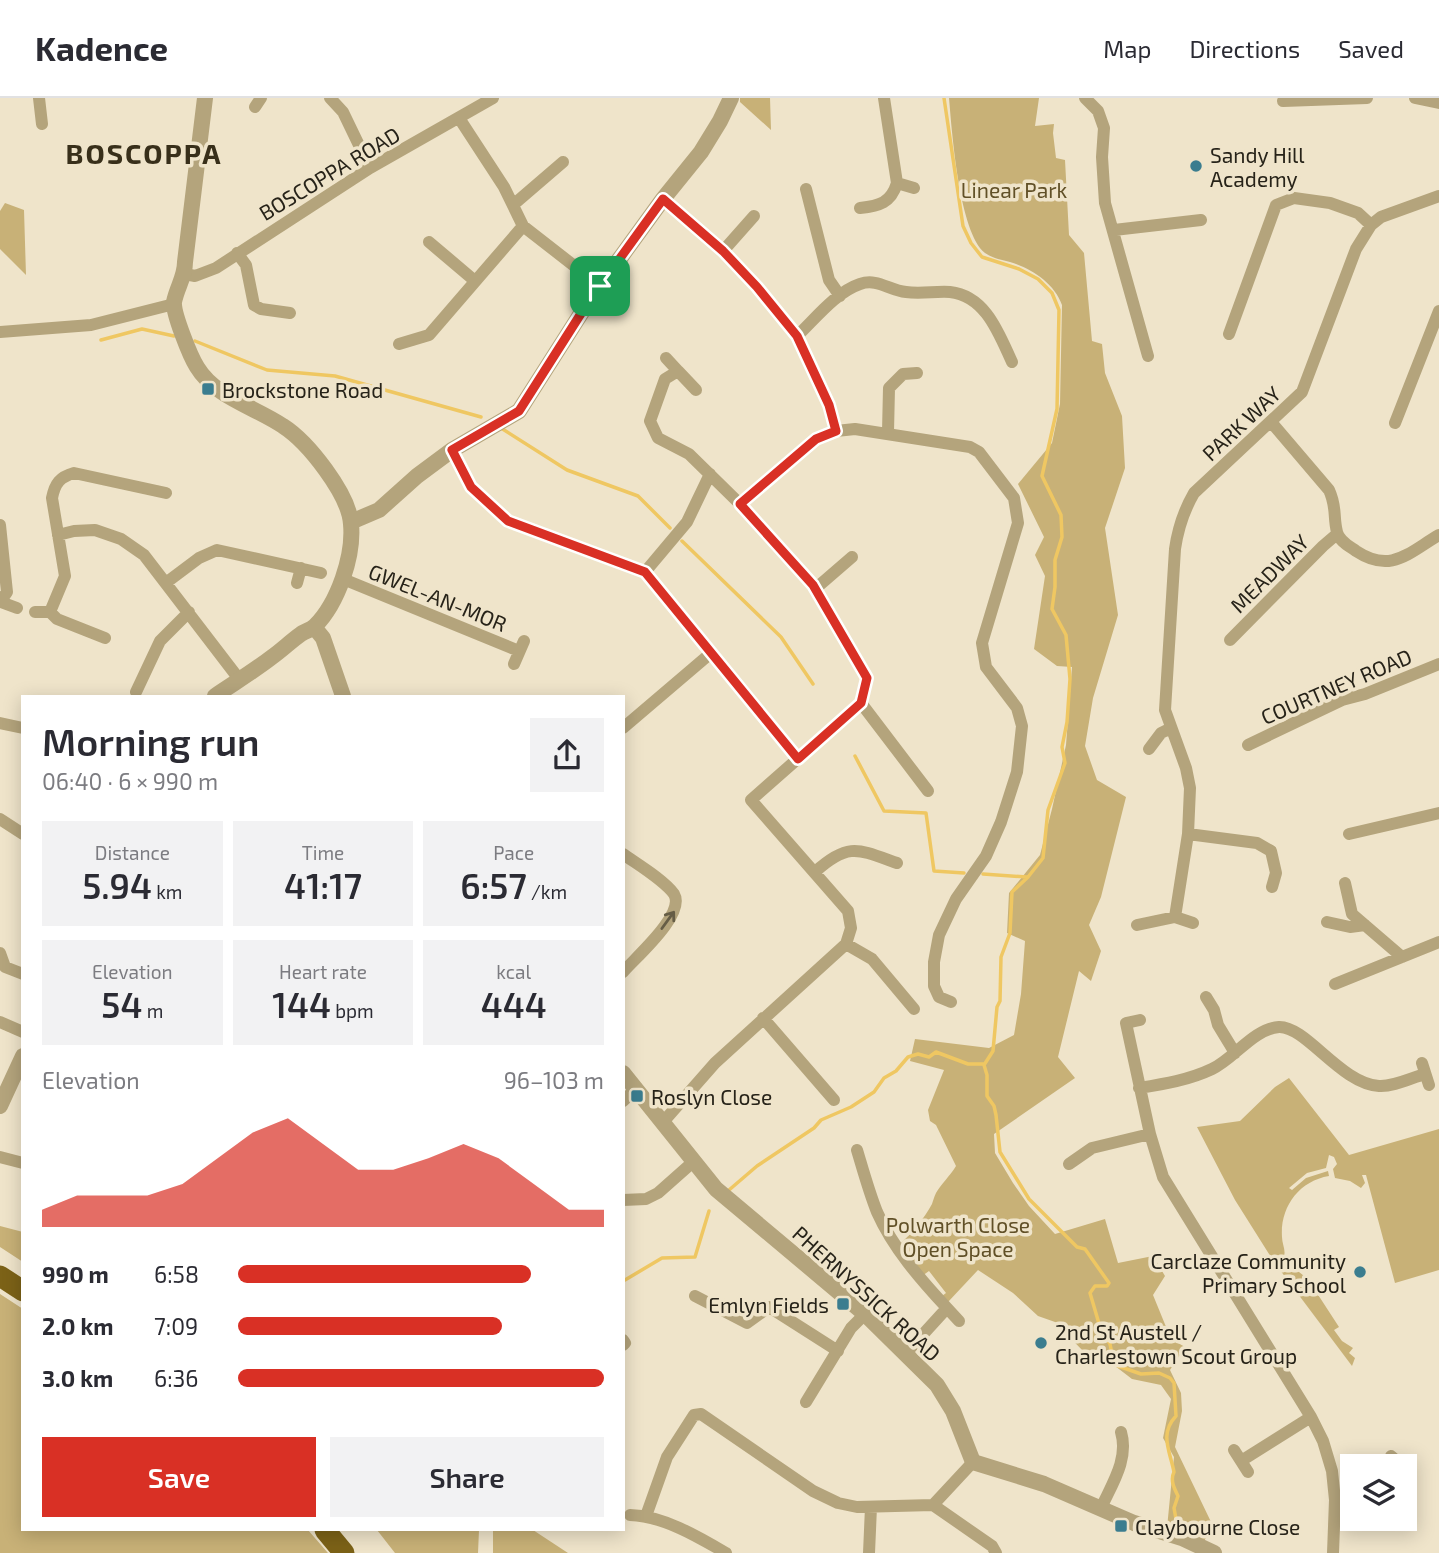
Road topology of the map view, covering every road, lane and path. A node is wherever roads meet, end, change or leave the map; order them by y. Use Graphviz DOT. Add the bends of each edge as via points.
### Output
graph roads {
  1 [pos="39,98"];
  2 [pos="205,98"];
  3 [pos="330,98"];
  4 [pos="493,98"];
  5 [pos="731,98"];
  6 [pos="884,98"];
  7 [pos="1085,98"];
  8 [pos="1367,98"];
  9 [pos="1415,98"];
  10 [pos="1283,101"];
  11 [pos="1439,103"];
  12 [pos="459,118"];
  13 [pos="42,124"];
  14 [pos="564,162"];
  15 [pos="370,168"];
  16 [pos="897,183"];
  17 [pos="914,188"];
  18 [pos="806,189"];
  19 [pos="1439,196"];
  20 [pos="663,199"];
  21 [pos="513,205"];
  22 [pos="860,208"];
  23 [pos="754,216"];
  24 [pos="1201,220"];
  25 [pos="1371,225"];
  26 [pos="523,226"];
  27 [pos="1114,230"];
  28 [pos="429,242"];
  29 [pos="723,251"];
  30 [pos="237,253"];
  31 [pos="185,274"];
  32 [pos="475,281"];
  33 [pos="600,286"];
  34 [pos="840,296"];
  35 [pos="174,304"];
  36 [pos="1439,311"];
  37 [pos="290,313"];
  38 [pos="0,332"];
  39 [pos="1229,334"];
  40 [pos="797,336"];
  41 [pos="1435,338"];
  42 [pos="399,344"];
  43 [pos="1148,356"];
  44 [pos="666,358"];
  45 [pos="1012,362"];
  46 [pos="678,371"];
  47 [pos="917,373"];
  48 [pos="696,390"];
  49 [pos="1271,422"];
  50 [pos="1395,423"];
  51 [pos="836,431"];
  52 [pos="888,432"];
  53 [pos="452,450"];
  54 [pos="710,474"];
  55 [pos="166,492"];
  56 [pos="740,504"];
  57 [pos="351,522"];
  58 [pos="0,525"];
  59 [pos="1337,534"];
  60 [pos="58,535"];
  61 [pos="1439,535"];
  62 [pos="852,557"];
  63 [pos="301,568"];
  64 [pos="645,572"];
  65 [pos="321,573"];
  66 [pos="343,579"];
  67 [pos="167,583"];
  68 [pos="297,583"];
  69 [pos="815,589"];
  70 [pos="1,602"];
  71 [pos="17,608"];
  72 [pos="34,612"];
  73 [pos="50,612"];
  74 [pos="189,612"];
  75 [pos="314,627"];
  76 [pos="105,638"];
  77 [pos="1230,640"];
  78 [pos="711,653"];
  79 [pos="514,664"];
  80 [pos="1439,664"];
  81 [pos="239,678"];
  82 [pos="136,692"];
  83 [pos="216,695"];
  84 [pos="343,695"];
  85 [pos="861,703"];
  86 [pos="0,723"];
  87 [pos="625,726"];
  88 [pos="21,728"];
  89 [pos="1171,728"];
  90 [pos="1248,745"];
  91 [pos="1149,749"];
  92 [pos="798,759"];
  93 [pos="928,791"];
  94 [pos="1439,813"];
  95 [pos="0,819"];
  96 [pos="21,833"];
  97 [pos="1188,834"];
  98 [pos="1349,834"];
  99 [pos="625,855"];
  100 [pos="897,863"];
  101 [pos="815,872"];
  102 [pos="1345,883"];
  103 [pos="1272,887"];
  104 [pos="1175,917"];
  105 [pos="1326,922"];
  106 [pos="1193,923"];
  107 [pos="1137,925"];
  108 [pos="1365,925"];
  109 [pos="1439,942"];
  110 [pos="846,944"];
  111 [pos="0,953"];
  112 [pos="1402,957"];
  113 [pos="625,970"];
  114 [pos="21,973"];
  115 [pos="1335,984"];
  116 [pos="1206,997"];
  117 [pos="931,1007"];
  118 [pos="914,1009"];
  119 [pos="763,1018"];
  120 [pos="1140,1020"];
  121 [pos="0,1022"];
  122 [pos="21,1031"];
  123 [pos="1236,1053"];
  124 [pos="21,1060"];
  125 [pos="1426,1074"];
  126 [pos="625,1075"];
  127 [pos="636,1088"];
  128 [pos="1139,1088"];
  129 [pos="625,1099"];
  130 [pos="834,1100"];
  131 [pos="1,1103"];
  132 [pos="664,1121"];
  133 [pos="1150,1134"];
  134 [pos="857,1150"];
  135 [pos="0,1157"];
  136 [pos="21,1162"];
  137 [pos="693,1162"];
  138 [pos="1067,1167"];
  139 [pos="625,1200"];
  140 [pos="0,1276"];
  141 [pos="21,1290"];
  142 [pos="695,1296"];
  143 [pos="947,1308"];
  144 [pos="865,1314"];
  145 [pos="959,1321"];
  146 [pos="838,1351"];
  147 [pos="906,1353"];
  148 [pos="806,1402"];
  149 [pos="1311,1417"];
  150 [pos="1121,1432"];
  151 [pos="1241,1461"];
  152 [pos="973,1462"];
  153 [pos="1335,1500"];
  154 [pos="1340,1500"];
  155 [pos="933,1505"];
  156 [pos="871,1507"];
  157 [pos="1101,1508"];
  158 [pos="630,1515"];
  159 [pos="646,1516"];
  160 [pos="326,1531"];
  161 [pos="344,1553"];
  162 [pos="726,1553"];
  163 [pos="869,1553"];
  164 [pos="996,1553"];
  165 [pos="1214,1553"];
  166 [pos="1333,1553"];
  1 -- 13 [label="street"];
  2 -- 31 [label="street"];
  3 -- 15 [label="street" via="343,112"];
  4 -- 12 [label="street, BOSCOPPA ROAD"];
  5 -- 20 [label="street" via="701,152"];
  6 -- 16 [label="street"];
  7 -- 27 [label="street" via="1098,111 1104,128 1104,194"];
  8 -- 10 [label="street"];
  9 -- 11 [label="street"];
  12 -- 15 [label="street, BOSCOPPA ROAD"];
  12 -- 21 [label="street"];
  14 -- 21 [label="street"];
  15 -- 30 [label="street, BOSCOPPA ROAD"];
  16 -- 17 [label="street"];
  16 -- 22 [label="street" via="883,204"];
  18 -- 34 [label="street" via="829,280"];
  19 -- 25 [label="street"];
  20 -- 29 [label="street"];
  20 -- 33 [label="street"];
  21 -- 26 [label="street"];
  23 -- 29 [label="street"];
  24 -- 27 [label="street"];
  25 -- 39 [label="street" via="1358,213 1330,203 1294,198 1276,205"];
  25 -- 49 [label="street, PARK WAY" via="1356,249 1302,392"];
  26 -- 32 [label="street"];
  26 -- 33 [label="street"];
  27 -- 43 [label="street"];
  28 -- 32 [label="street"];
  29 -- 40 [label="street"];
  30 -- 31 [label="street, BOSCOPPA ROAD" via="204,274"];
  30 -- 37 [label="street" via="246,265 254,305"];
  31 -- 35 [label="street"];
  32 -- 42 [label="street" via="429,335"];
  33 -- 53 [label="street" via="519,411"];
  34 -- 40 [label="street"];
  34 -- 45 [label="street" via="858,285 875,282 908,292 953,292 992,318"];
  35 -- 38 [label="street" via="91,325"];
  35 -- 57 [label="street" via="187,349 205,378 303,441 339,492"];
  36 -- 41 [label="street"];
  40 -- 51 [label="street"];
  41 -- 50 [label="street"];
  44 -- 46 [label="street"];
  46 -- 48 [label="street"];
  46 -- 54 [label="street" via="665,379 649,421 658,438 689,454"];
  47 -- 52 [label="street" via="903,374 889,388"];
  49 -- 59 [label="street, MEADWAY" via="1329,490 1335,503"];
  49 -- 89 [label="street, PARK WAY" via="1194,493 1178,527 1165,710"];
  51 -- 52 [label="street"];
  51 -- 56 [label="street" via="816,439"];
  52 -- 117 [label="street" via="960,444 979,452 1014,498 1018,523 982,643 986,667 1017,708 1021,726 1017,772 986,856 956,899 939,935 934,986 945,999"];
  53 -- 57 [label="street" via="379,510"];
  53 -- 64 [label="street" via="471,487 508,521"];
  54 -- 56 [label="street"];
  54 -- 64 [label="street" via="687,522"];
  55 -- 60 [label="street" via="150,495 74,473 62,476 52,498"];
  56 -- 69 [label="street"];
  57 -- 66 [label="street"];
  58 -- 70 [label="street" via="7,592"];
  59 -- 61 [label="street, MEADWAY" via="1366,558 1391,563"];
  59 -- 77 [label="street, MEADWAY"];
  60 -- 67 [label="street" via="95,530 121,540 144,555"];
  60 -- 73 [label="street" via="65,576"];
  62 -- 69 [label="street"];
  63 -- 65 [label="street"];
  63 -- 67 [label="street" via="217,550"];
  63 -- 68 [label="street"];
  64 -- 78 [label="street"];
  66 -- 75 [label="street"];
  66 -- 79 [label="street, GWEL-AN-MOR" via="521,646"];
  67 -- 74 [label="street"];
  69 -- 85 [label="street" via="867,678"];
  70 -- 71 [label="street"];
  72 -- 73 [label="street"];
  73 -- 76 [label="street"];
  74 -- 81 [label="street"];
  74 -- 82 [label="street" via="160,641"];
  75 -- 81 [label="street"];
  75 -- 84 [label="street" via="323,638"];
  78 -- 87 [label="street"];
  78 -- 92 [label="street"];
  80 -- 90 [label="street, COURTNEY ROAD" via="1342,700"];
  81 -- 83 [label="street"];
  85 -- 92 [label="street"];
  85 -- 93 [label="street"];
  86 -- 88 [label="street"];
  89 -- 91 [label="street"];
  89 -- 97 [label="street, PARK WAY" via="1190,788"];
  92 -- 101 [label="street" via="751,800"];
  94 -- 98 [label="street"];
  95 -- 96 [label="street"];
  97 -- 103 [label="street" via="1257,843 1271,850 1282,874"];
  97 -- 104 [label="street, PARK WAY"];
  113 -- 99 [label="street, one-way" via="677,907 674,895"];
  100 -- 101 [label="street" via="880,864 858,850 843,852"];
  101 -- 110 [label="street" via="848,911 851,928"];
  102 -- 108 [label="street" via="1352,914"];
  104 -- 106 [label="street"];
  104 -- 107 [label="street"];
  105 -- 108 [label="street"];
  108 -- 112 [label="street"];
  109 -- 112 [label="street"];
  110 -- 118 [label="street" via="872,959"];
  110 -- 119 [label="street"];
  111 -- 114 [label="street" via="5,967"];
  112 -- 115 [label="street"];
  116 -- 123 [label="street"];
  119 -- 130 [label="street"];
  119 -- 132 [label="street"];
  120 -- 128 [label="street" via="1126,1023"];
  121 -- 122 [label="street"];
  123 -- 125 [label="street" via="1260,1034 1279,1027 1295,1032 1364,1084 1382,1086"];
  123 -- 128 [label="street" via="1190,1079"];
  124 -- 131 [label="street"];
  126 -- 127 [label="street, PHERNYSSICK ROAD"];
  127 -- 129 [label="street"];
  127 -- 132 [label="street, PHERNYSSICK ROAD"];
  128 -- 133 [label="street"];
  132 -- 137 [label="street, PHERNYSSICK ROAD"];
  133 -- 138 [label="street" via="1092,1149"];
  133 -- 149 [label="street" via="1163,1177 1176,1200"];
  134 -- 143 [label="street" via="888,1233 916,1275"];
  135 -- 136 [label="street"];
  137 -- 139 [label="street" via="658,1193"];
  137 -- 144 [label="street, PHERNYSSICK ROAD" via="716,1189"];
  140 -- 141 [label="highway"];
  142 -- 146 [label="street" via="747,1323 769,1307"];
  143 -- 145 [label="street"];
  143 -- 147 [label="street"];
  144 -- 146 [label="street"];
  144 -- 147 [label="street, PHERNYSSICK ROAD"];
  146 -- 148 [label="street"];
  147 -- 152 [label="street, PHERNYSSICK ROAD" via="937,1385 953,1411"];
  149 -- 151 [label="street"];
  149 -- 153 [label="street" via="1332,1471"];
  150 -- 157 [label="street" via="1125,1445 1120,1468"];
  152 -- 155 [label="street"];
  152 -- 157 [label="street"];
  153 -- 154 [label="street"];
  153 -- 166 [label="street"];
  155 -- 156 [label="street"];
  155 -- 164 [label="street"];
  156 -- 159 [label="street" via="838,1503 813,1491 701,1414 694,1415 667,1457"];
  156 -- 163 [label="street"];
  157 -- 165 [label="street"];
  158 -- 159 [label="street"];
  159 -- 162 [label="street"];
  160 -- 161 [label="highway"];
}
